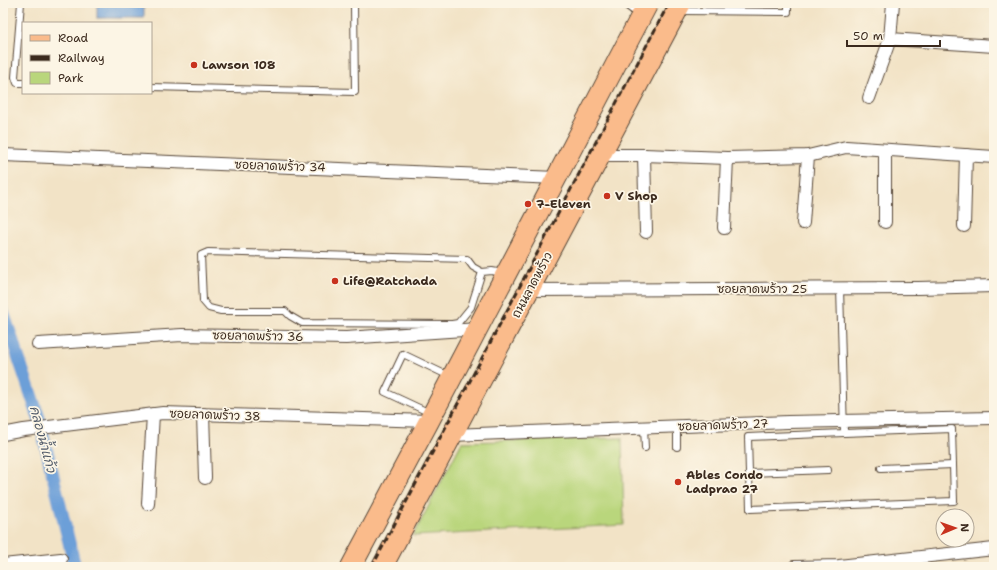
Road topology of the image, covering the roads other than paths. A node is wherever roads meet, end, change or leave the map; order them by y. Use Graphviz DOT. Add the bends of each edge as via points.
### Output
graph roads {
  1 [pos="21,3"];
  2 [pos="354,3"];
  3 [pos="788,3"];
  4 [pos="893,3"];
  5 [pos="639,7"];
  6 [pos="679,7"];
  7 [pos="890,40"];
  8 [pos="994,46"];
  9 [pos="22,83"];
  10 [pos="152,87"];
  11 [pos="869,98"];
  12 [pos="885,150"];
  13 [pos="3,155"];
  14 [pos="601,155"];
  15 [pos="644,155"];
  16 [pos="966,155"];
  17 [pos="808,156"];
  18 [pos="994,157"];
  19 [pos="727,158"];
  20 [pos="557,178"];
  21 [pos="885,222"];
  22 [pos="803,223"];
  23 [pos="964,226"];
  24 [pos="724,228"];
  25 [pos="646,232"];
  26 [pos="482,272"];
  27 [pos="507,274"];
  28 [pos="994,286"];
  29 [pos="840,288"];
  30 [pos="530,290"];
  31 [pos="478,329"];
  32 [pos="38,344"];
  33 [pos="452,378"];
  34 [pos="153,414"];
  35 [pos="204,414"];
  36 [pos="431,418"];
  37 [pos="994,418"];
  38 [pos="677,426"];
  39 [pos="844,427"];
  40 [pos="644,428"];
  41 [pos="3,434"];
  42 [pos="452,435"];
  43 [pos="677,447"];
  44 [pos="645,448"];
  45 [pos="953,465"];
  46 [pos="881,468"];
  47 [pos="828,470"];
  48 [pos="749,473"];
  49 [pos="205,478"];
  50 [pos="148,504"];
  51 [pos="994,549"];
  52 [pos="61,559"];
  53 [pos="6,565"];
  54 [pos="351,567"];
  55 [pos="382,567"];
  56 [pos="794,567"];
  1 -- 9 [label="lane" via="15,77 17,83"];
  2 -- 10 [label="lane" via="355,92"];
  3 -- 6 [label="lane" via="788,12"];
  4 -- 7 [label="street"];
  5 -- 20 [label="main road"];
  6 -- 14 [label="main road, ถนนลาดพร้าว"];
  7 -- 8 [label="street"];
  7 -- 11 [label="street"];
  12 -- 16 [label="street"];
  12 -- 17 [label="street" via="846,147"];
  12 -- 21 [label="street"];
  13 -- 20 [label="street, ซอยลาดพร้าว 34"];
  14 -- 15 [label="street"];
  14 -- 30 [label="main road, ถนนลาดพร้าว"];
  15 -- 19 [label="street"];
  15 -- 25 [label="street"];
  16 -- 18 [label="street"];
  16 -- 23 [label="street"];
  17 -- 19 [label="street"];
  17 -- 22 [label="street"];
  19 -- 24 [label="street"];
  20 -- 27 [label="main road"];
  26 -- 26 [label="lane" via="471,307 458,323 302,323 285,311 221,311 209,308 203,301 201,255 208,252 467,259 473,268"];
  26 -- 27 [label="lane"];
  27 -- 31 [label="main road"];
  28 -- 29 [label="street, ซอยลาดพร้าว 25"];
  29 -- 30 [label="street, ซอยลาดพร้าว 25"];
  29 -- 39 [label="lane"];
  30 -- 42 [label="main road, ถนนลาดพร้าว"];
  31 -- 32 [label="street, ซอยลาดพร้าว 36" via="346,338 182,335"];
  31 -- 33 [label="main road"];
  33 -- 36 [label="main road"];
  33 -- 36 [label="lane" via="403,354 385,392"];
  34 -- 35 [label="street, ซอยลาดพร้าว 38"];
  34 -- 41 [label="street, ซอยลาดพร้าว 38"];
  34 -- 50 [label="street"];
  35 -- 36 [label="street, ซอยลาดพร้าว 38"];
  35 -- 49 [label="street"];
  36 -- 54 [label="main road"];
  37 -- 39 [label="street, ซอยลาดพร้าว 27"];
  38 -- 39 [label="street, ซอยลาดพร้าว 27"];
  38 -- 40 [label="street, ซอยลาดพร้าว 27"];
  38 -- 43 [label="lane"];
  39 -- 45 [label="lane" via="952,430"];
  39 -- 48 [label="lane" via="748,437"];
  40 -- 42 [label="street, ซอยลาดพร้าว 27"];
  40 -- 44 [label="lane"];
  42 -- 55 [label="main road, ถนนลาดพร้าว"];
  45 -- 46 [label="lane"];
  45 -- 48 [label="lane" via="954,501 758,509 750,509"];
  47 -- 48 [label="lane"];
  51 -- 56 [label="street" via="838,566"];
  52 -- 53 [label="street"];
}
